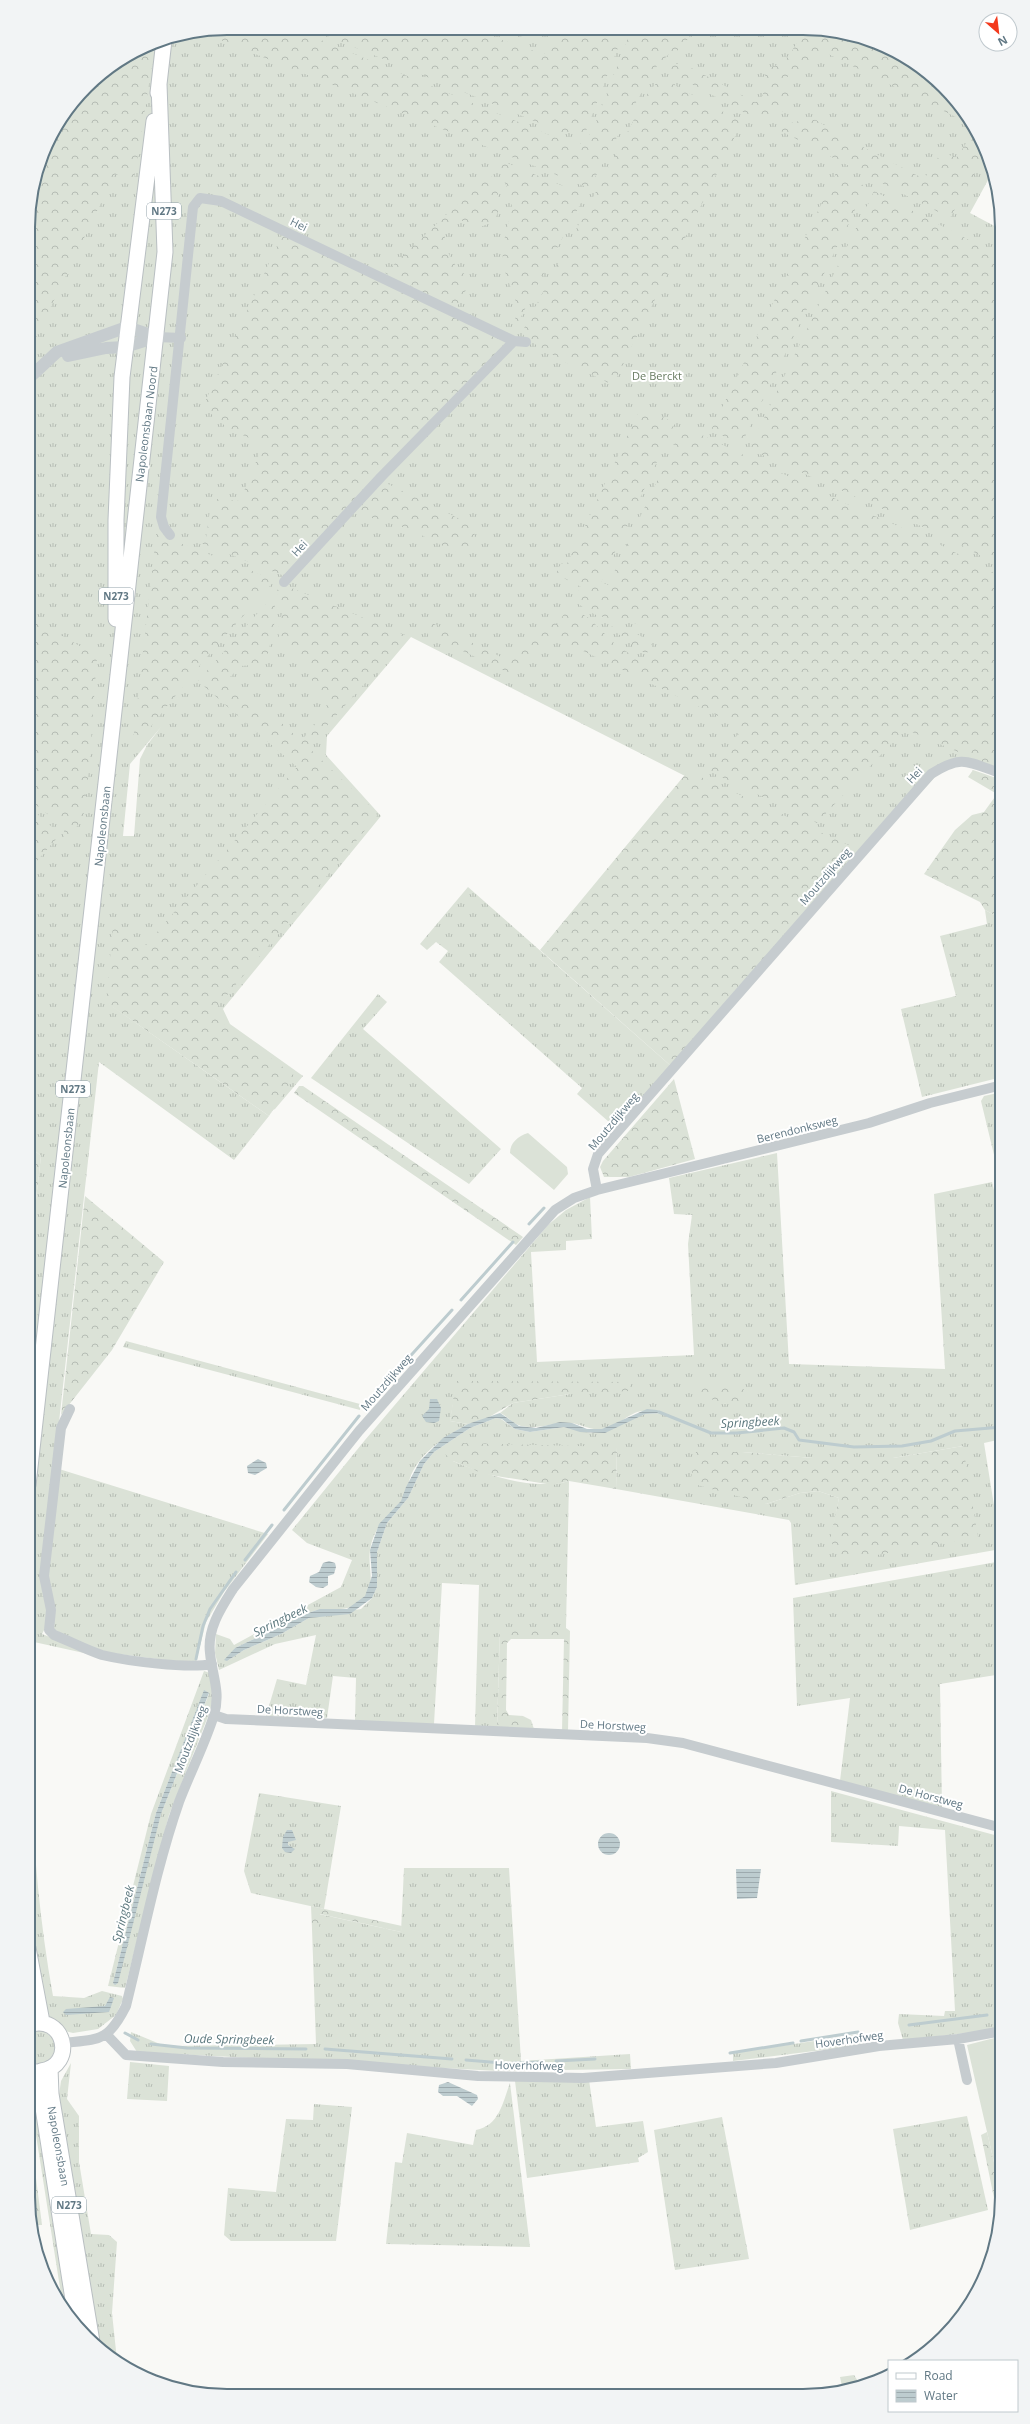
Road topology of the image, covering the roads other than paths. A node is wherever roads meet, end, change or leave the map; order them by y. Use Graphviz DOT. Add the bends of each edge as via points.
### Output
graph roads {
  1 [pos="163,46"];
  2 [pos="159,84"];
  3 [pos="127,327"];
  4 [pos="157,337"];
  5 [pos="180,338"];
  6 [pos="514,340"];
  7 [pos="526,342"];
  8 [pos="125,347"];
  9 [pos="44,363"];
  10 [pos="35,372"];
  11 [pos="117,500"];
  12 [pos="136,511"];
  13 [pos="170,535"];
  14 [pos="284,582"];
  15 [pos="117,692"];
  16 [pos="995,772"];
  17 [pos="864,849"];
  18 [pos="995,1087"];
  19 [pos="597,1190"];
  20 [pos="70,1409"];
  21 [pos="35,1423"];
  22 [pos="212,1664"];
  23 [pos="214,1715"];
  24 [pos="995,1826"];
  25 [pos="35,2022"];
  26 [pos="995,2032"];
  27 [pos="106,2034"];
  28 [pos="958,2039"];
  29 [pos="63,2043"];
  30 [pos="50,2068"];
  31 [pos="35,2070"];
  32 [pos="35,2080"];
  33 [pos="967,2080"];
  34 [pos="75,2314"];
  35 [pos="90,2332"];
  1 -- 2 [label="main road, Napoleonsbaan Noord / N273"];
  2 -- 3 [label="main road, Napoleonsbaan Noord / N273"];
  2 -- 4 [label="main road, Napoleonsbaan Noord / N273" via="166,252"];
  3 -- 4 [label="street"];
  3 -- 8 [label="main road, N273"];
  3 -- 9 [label="street" via="57,352"];
  4 -- 5 [label="street"];
  4 -- 8 [label="street"];
  4 -- 12 [label="main road, Napoleonsbaan Noord / N273"];
  5 -- 6 [label="street, Hei" via="193,207 200,198 221,201"];
  5 -- 13 [label="street, Hei" via="161,517"];
  6 -- 7 [label="street, Hei"];
  6 -- 14 [label="street, Hei" via="381,477"];
  8 -- 9 [label="street" via="83,352"];
  8 -- 11 [label="main road, Napoleonsbaan Noord / N273"];
  9 -- 10 [label="street"];
  11 -- 15 [label="main road, Napoleonsbaan / N273"];
  12 -- 15 [label="main road, Napoleonsbaan / N273"];
  15 -- 21 [label="main road, Napoleonsbaan / N273"];
  16 -- 17 [label="street, Hei" via="962,760 945,765 931,774"];
  17 -- 19 [label="street, Moutzdijkweg" via="598,1154 593,1169"];
  18 -- 19 [label="street, Berendonksweg" via="930,1103 869,1124"];
  19 -- 22 [label="street, Moutzdijkweg" via="574,1198 555,1210 359,1431 233,1588 213,1624 210,1639"];
  20 -- 22 [label="street" via="61,1428 44,1576 51,1610 49,1630 54,1635 102,1655 171,1665 200,1667"];
  22 -- 23 [label="street, Moutzdijkweg" via="218,1690"];
  23 -- 24 [label="street, De Horstweg" via="226,1719 647,1738 683,1743"];
  23 -- 27 [label="street, Moutzdijkweg" via="179,1802 165,1848 126,2006 116,2027"];
  25 -- 29 [label="main road" via="56,2030"];
  26 -- 28 [label="street, Hoverhofweg"];
  27 -- 28 [label="street, Hoverhofweg" via="126,2055 223,2062 347,2064 478,2076 583,2078 776,2062 879,2046"];
  27 -- 29 [label="street" via="92,2040"];
  28 -- 33 [label="street"];
  29 -- 30 [label="main road" via="60,2058"];
  30 -- 31 [label="main road, N273"];
  30 -- 35 [label="main road, Napoleonsbaan / N273" via="50,2094"];
  32 -- 34 [label="main road, Napoleonsbaan / N273" via="41,2095"];
}
